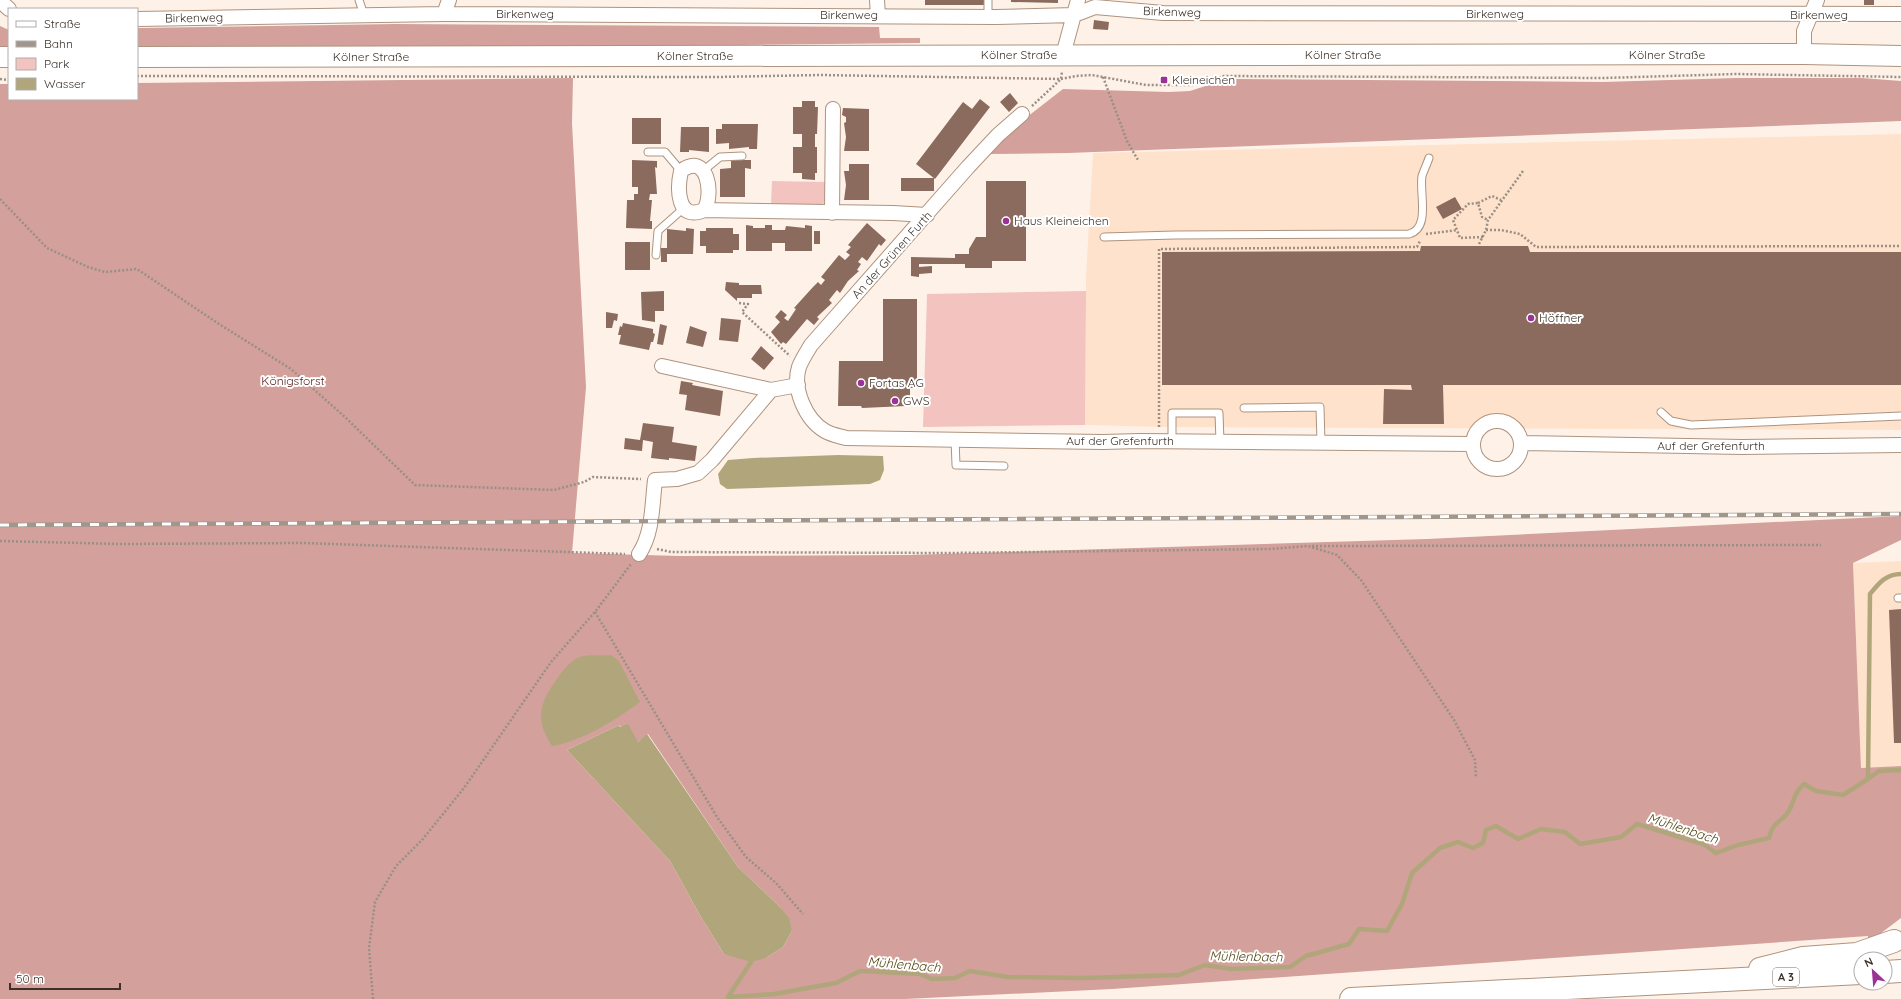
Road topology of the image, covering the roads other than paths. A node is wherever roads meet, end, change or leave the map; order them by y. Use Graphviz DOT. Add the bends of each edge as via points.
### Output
graph roads {
  1 [pos="359,0"];
  2 [pos="449,0"];
  3 [pos="877,0"];
  4 [pos="988,0"];
  5 [pos="1078,0"];
  6 [pos="1817,0"];
  7 [pos="444,14"];
  8 [pos="1901,14"];
  9 [pos="364,15"];
  10 [pos="1074,15"];
  11 [pos="1810,15"];
  12 [pos="878,16"];
  13 [pos="988,17"];
  14 [pos="138,19"];
  15 [pos="1804,54"];
  16 [pos="1063,55"];
  17 [pos="1901,56"];
  18 [pos="138,57"];
  19 [pos="833,109"];
  20 [pos="1022,114"];
  21 [pos="648,152"];
  22 [pos="742,156"];
  23 [pos="1429,158"];
  24 [pos="704,170"];
  25 [pos="681,171"];
  26 [pos="684,208"];
  27 [pos="704,210"];
  28 [pos="832,213"];
  29 [pos="927,215"];
  30 [pos="1104,237"];
  31 [pos="656,255"];
  32 [pos="662,366"];
  33 [pos="798,385"];
  34 [pos="771,390"];
  35 [pos="1244,408"];
  36 [pos="1661,412"];
  37 [pos="1901,416"];
  38 [pos="955,439"];
  39 [pos="1166,441"];
  40 [pos="1220,442"];
  41 [pos="1321,442"];
  42 [pos="1472,444"];
  43 [pos="1521,444"];
  44 [pos="1901,445"];
  45 [pos="1004,466"];
  46 [pos="642,550"];
  47 [pos="1894,941"];
  48 [pos="1853,973"];
  49 [pos="1710,981"];
  50 [pos="1351,999"];
  1 -- 9 [label="lane"];
  2 -- 7 [label="street"];
  3 -- 12 [label="street"];
  4 -- 13 [label="lane"];
  5 -- 10 [label="street"];
  6 -- 11 [label="street"];
  7 -- 9 [label="street, Birkenweg"];
  7 -- 12 [label="street, Birkenweg"];
  8 -- 11 [label="street, Birkenweg"];
  9 -- 14 [label="street, Birkenweg"];
  10 -- 11 [label="street, Birkenweg" via="1095,7 1171,14"];
  10 -- 13 [label="street, Birkenweg"];
  10 -- 16 [label="street"];
  11 -- 15 [label="street" via="1804,31"];
  12 -- 13 [label="street, Birkenweg"];
  15 -- 16 [label="main road, Kölner Straße"];
  15 -- 17 [label="main road, Kölner Straße"];
  16 -- 18 [label="main road, Kölner Straße"];
  19 -- 28 [label="street"];
  20 -- 29 [label="street, An der Grünen Furth" via="998,135"];
  21 -- 25 [label="lane" via="665,152"];
  22 -- 24 [label="lane" via="720,157"];
  23 -- 30 [label="lane" via="1422,176 1421,222 1413,233"];
  24 -- 25 [label="street" via="694,166"];
  24 -- 27 [label="street" via="707,201"];
  25 -- 26 [label="street" via="679,192"];
  26 -- 27 [label="street" via="697,213"];
  26 -- 31 [label="lane" via="658,231"];
  27 -- 28 [label="street"];
  28 -- 29 [label="street"];
  29 -- 33 [label="street, An der Grünen Furth" via="811,345 800,365"];
  32 -- 34 [label="street"];
  33 -- 34 [label="street"];
  33 -- 38 [label="street, Auf der Grefenfurth" via="800,395 815,423 834,435 846,438"];
  34 -- 46 [label="street" via="698,473 677,479 655,480 650,530"];
  35 -- 41 [label="lane" via="1320,408"];
  36 -- 37 [label="lane" via="1671,421 1691,425"];
  38 -- 39 [label="street, Auf der Grefenfurth"];
  38 -- 45 [label="lane" via="956,465"];
  39 -- 40 [label="street, Auf der Grefenfurth"];
  39 -- 40 [label="lane" via="1172,413 1219,413"];
  40 -- 41 [label="street, Auf der Grefenfurth"];
  41 -- 42 [label="street, Auf der Grefenfurth"];
  42 -- 43 [label="street" via="1477,430 1490,421 1498,420 1512,425 1517,430"];
  42 -- 43 [label="street" via="1482,464 1497,469 1512,464 1517,458"];
  43 -- 44 [label="street, Auf der Grefenfurth" via="1742,447"];
  47 -- 49 [label="highway" via="1857,954 1803,958"];
  48 -- 49 [label="highway, A 3"];
  49 -- 50 [label="highway, A 3"];
}
